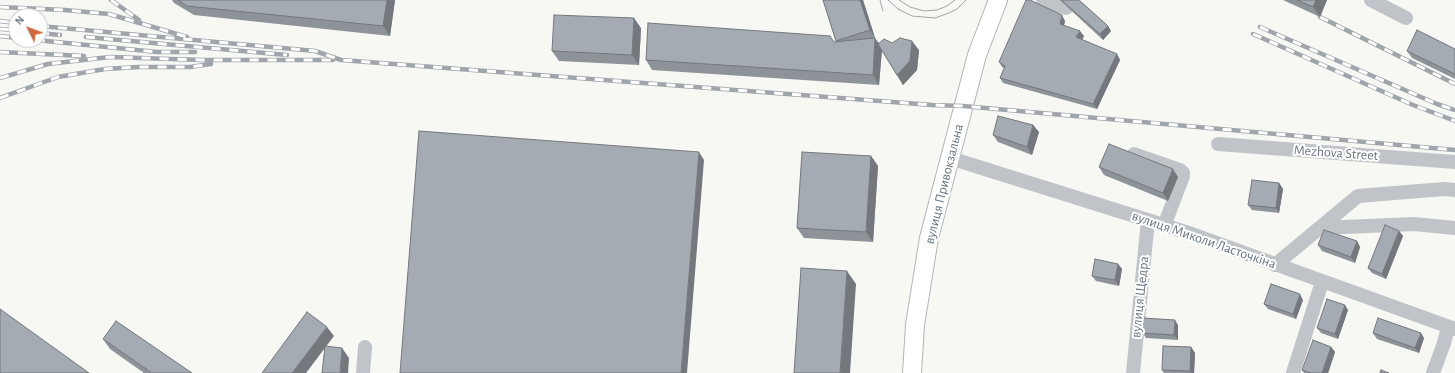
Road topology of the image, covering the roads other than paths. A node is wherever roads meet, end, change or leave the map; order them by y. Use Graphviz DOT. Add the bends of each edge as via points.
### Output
graph roads {
  1 [pos="998,0"];
  2 [pos="1043,0"];
  3 [pos="1371,0"];
  4 [pos="1066,8"];
  5 [pos="1406,18"];
  6 [pos="1218,144"];
  7 [pos="1134,154"];
  8 [pos="950,158"];
  9 [pos="1455,162"];
  10 [pos="1455,190"];
  11 [pos="1148,220"];
  12 [pos="1164,226"];
  13 [pos="1321,228"];
  14 [pos="1455,228"];
  15 [pos="1275,265"];
  16 [pos="1322,282"];
  17 [pos="1452,328"];
  18 [pos="365,347"];
  19 [pos="363,373"];
  20 [pos="912,373"];
  21 [pos="1133,373"];
  22 [pos="1293,373"];
  23 [pos="1433,373"];
  1 -- 8 [label="main road, вулиця Привокзальна" via="977,55"];
  2 -- 4 [label="street"];
  3 -- 5 [label="street"];
  6 -- 9 [label="street, Mezhova Street"];
  7 -- 12 [label="street" via="1183,173"];
  8 -- 11 [label="street, вулиця Миколи Ласточкіна"];
  8 -- 20 [label="main road, вулиця Привокзальна" via="929,238 915,325"];
  10 -- 13 [label="street" via="1358,196"];
  11 -- 12 [label="street, вулиця Миколи Ласточкіна"];
  11 -- 21 [label="street, вулиця Щедра"];
  12 -- 15 [label="street, вулиця Миколи Ласточкіна"];
  13 -- 14 [label="street" via="1414,224"];
  13 -- 15 [label="street"];
  15 -- 16 [label="street, вулиця Миколи Ласточкіна"];
  16 -- 17 [label="street, вулиця Миколи Ласточкіна"];
  16 -- 22 [label="street"];
  17 -- 23 [label="street"];
  18 -- 19 [label="street"];
}
